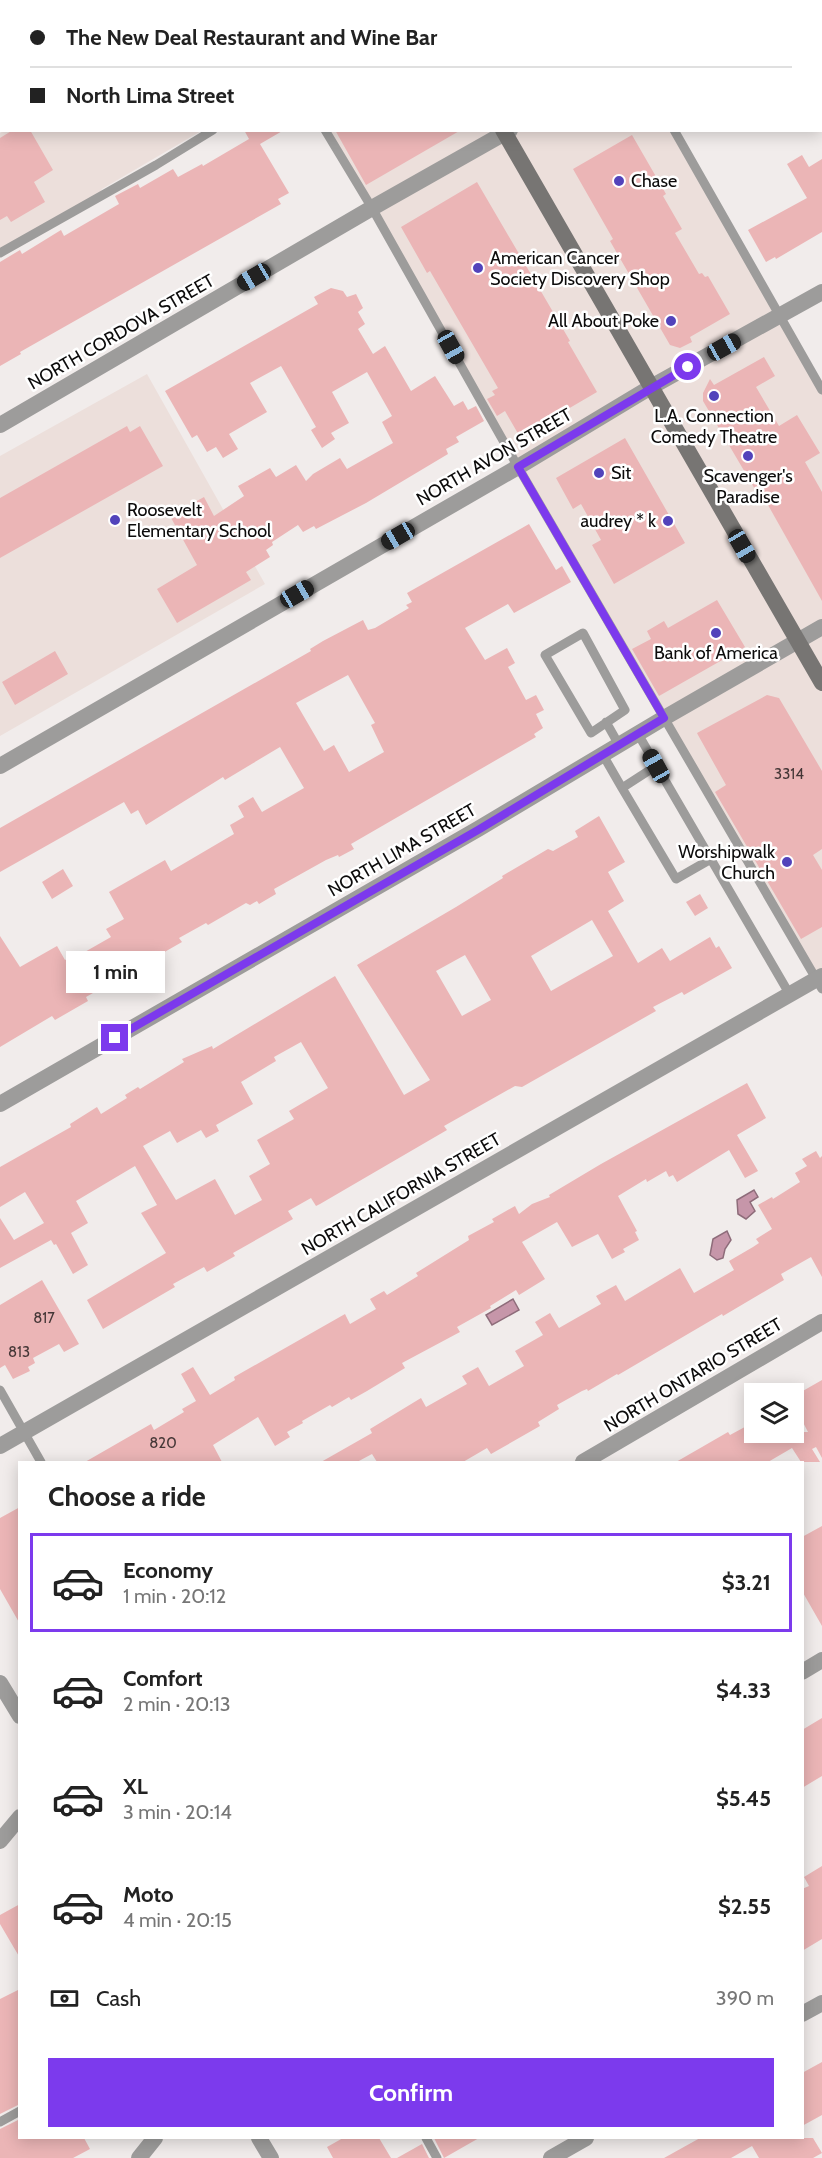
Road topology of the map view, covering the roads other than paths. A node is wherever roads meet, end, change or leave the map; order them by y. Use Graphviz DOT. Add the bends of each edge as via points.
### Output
graph roads {
  1 [pos="210,132"];
  2 [pos="326,132"];
  3 [pos="506,132"];
  4 [pos="675,132"];
  5 [pos="372,208"];
  6 [pos="0,252"];
  7 [pos="822,292"];
  8 [pos="779,317"];
  9 [pos="651,387"];
  10 [pos="822,390"];
  11 [pos="0,425"];
  12 [pos="518,467"];
  13 [pos="822,627"];
  14 [pos="798,641"];
  15 [pos="822,683"];
  16 [pos="664,718"];
  17 [pos="606,722"];
  18 [pos="638,734"];
  19 [pos="619,745"];
  20 [pos="603,755"];
  21 [pos="0,766"];
  22 [pos="656,766"];
  23 [pos="622,788"];
  24 [pos="711,859"];
  25 [pos="820,982"];
  26 [pos="790,995"];
  27 [pos="0,1104"];
  28 [pos="822,1322"];
  29 [pos="0,1390"];
  30 [pos="23,1432"];
  31 [pos="0,1446"];
  32 [pos="40,1461"];
  33 [pos="586,1461"];
  34 [pos="822,1660"];
  35 [pos="804,1671"];
  36 [pos="0,1683"];
  37 [pos="18,1713"];
  38 [pos="18,1819"];
  39 [pos="0,1841"];
  40 [pos="822,2003"];
  41 [pos="804,2013"];
  42 [pos="18,2112"];
  43 [pos="0,2122"];
  44 [pos="154,2139"];
  45 [pos="260,2139"];
  46 [pos="427,2139"];
  47 [pos="584,2139"];
  48 [pos="139,2158"];
  49 [pos="271,2158"];
  50 [pos="437,2158"];
  51 [pos="551,2158"];
  1 -- 6 [label="lane"];
  2 -- 5 [label="lane"];
  3 -- 5 [label="street, NORTH CORDOVA STREET"];
  3 -- 9 [label="main road"];
  4 -- 8 [label="lane"];
  5 -- 11 [label="street, NORTH CORDOVA STREET"];
  5 -- 12 [label="lane"];
  7 -- 8 [label="street, NORTH AVON STREET"];
  8 -- 9 [label="street, NORTH AVON STREET"];
  8 -- 10 [label="lane"];
  9 -- 12 [label="street, NORTH AVON STREET"];
  9 -- 14 [label="main road"];
  12 -- 16 [label="lane"];
  12 -- 21 [label="street, NORTH AVON STREET"];
  13 -- 14 [label="street, NORTH LIMA STREET"];
  14 -- 15 [label="main road"];
  14 -- 16 [label="street, NORTH LIMA STREET"];
  16 -- 18 [label="street, NORTH LIMA STREET"];
  16 -- 25 [label="lane"];
  17 -- 17 [label="lane" via="625,710 583,633 545,655 591,733"];
  17 -- 19 [label="lane"];
  18 -- 19 [label="street, NORTH LIMA STREET"];
  18 -- 22 [label="lane"];
  19 -- 20 [label="street, NORTH LIMA STREET"];
  20 -- 23 [label="lane"];
  20 -- 27 [label="street, NORTH LIMA STREET"];
  22 -- 23 [label="lane"];
  22 -- 24 [label="lane"];
  23 -- 24 [label="lane" via="676,879"];
  24 -- 26 [label="lane"];
  25 -- 26 [label="street, NORTH CALIFORNIA STREET"];
  26 -- 30 [label="street, NORTH CALIFORNIA STREET"];
  28 -- 33 [label="street, NORTH ONTARIO STREET"];
  29 -- 30 [label="lane"];
  30 -- 31 [label="street, NORTH CALIFORNIA STREET"];
  30 -- 32 [label="lane"];
  34 -- 35 [label="street"];
  36 -- 37 [label="street"];
  38 -- 39 [label="street"];
  40 -- 41 [label="street"];
  42 -- 43 [label="lane"];
  44 -- 48 [label="street"];
  45 -- 49 [label="street"];
  46 -- 50 [label="lane"];
  47 -- 51 [label="street"];
}
